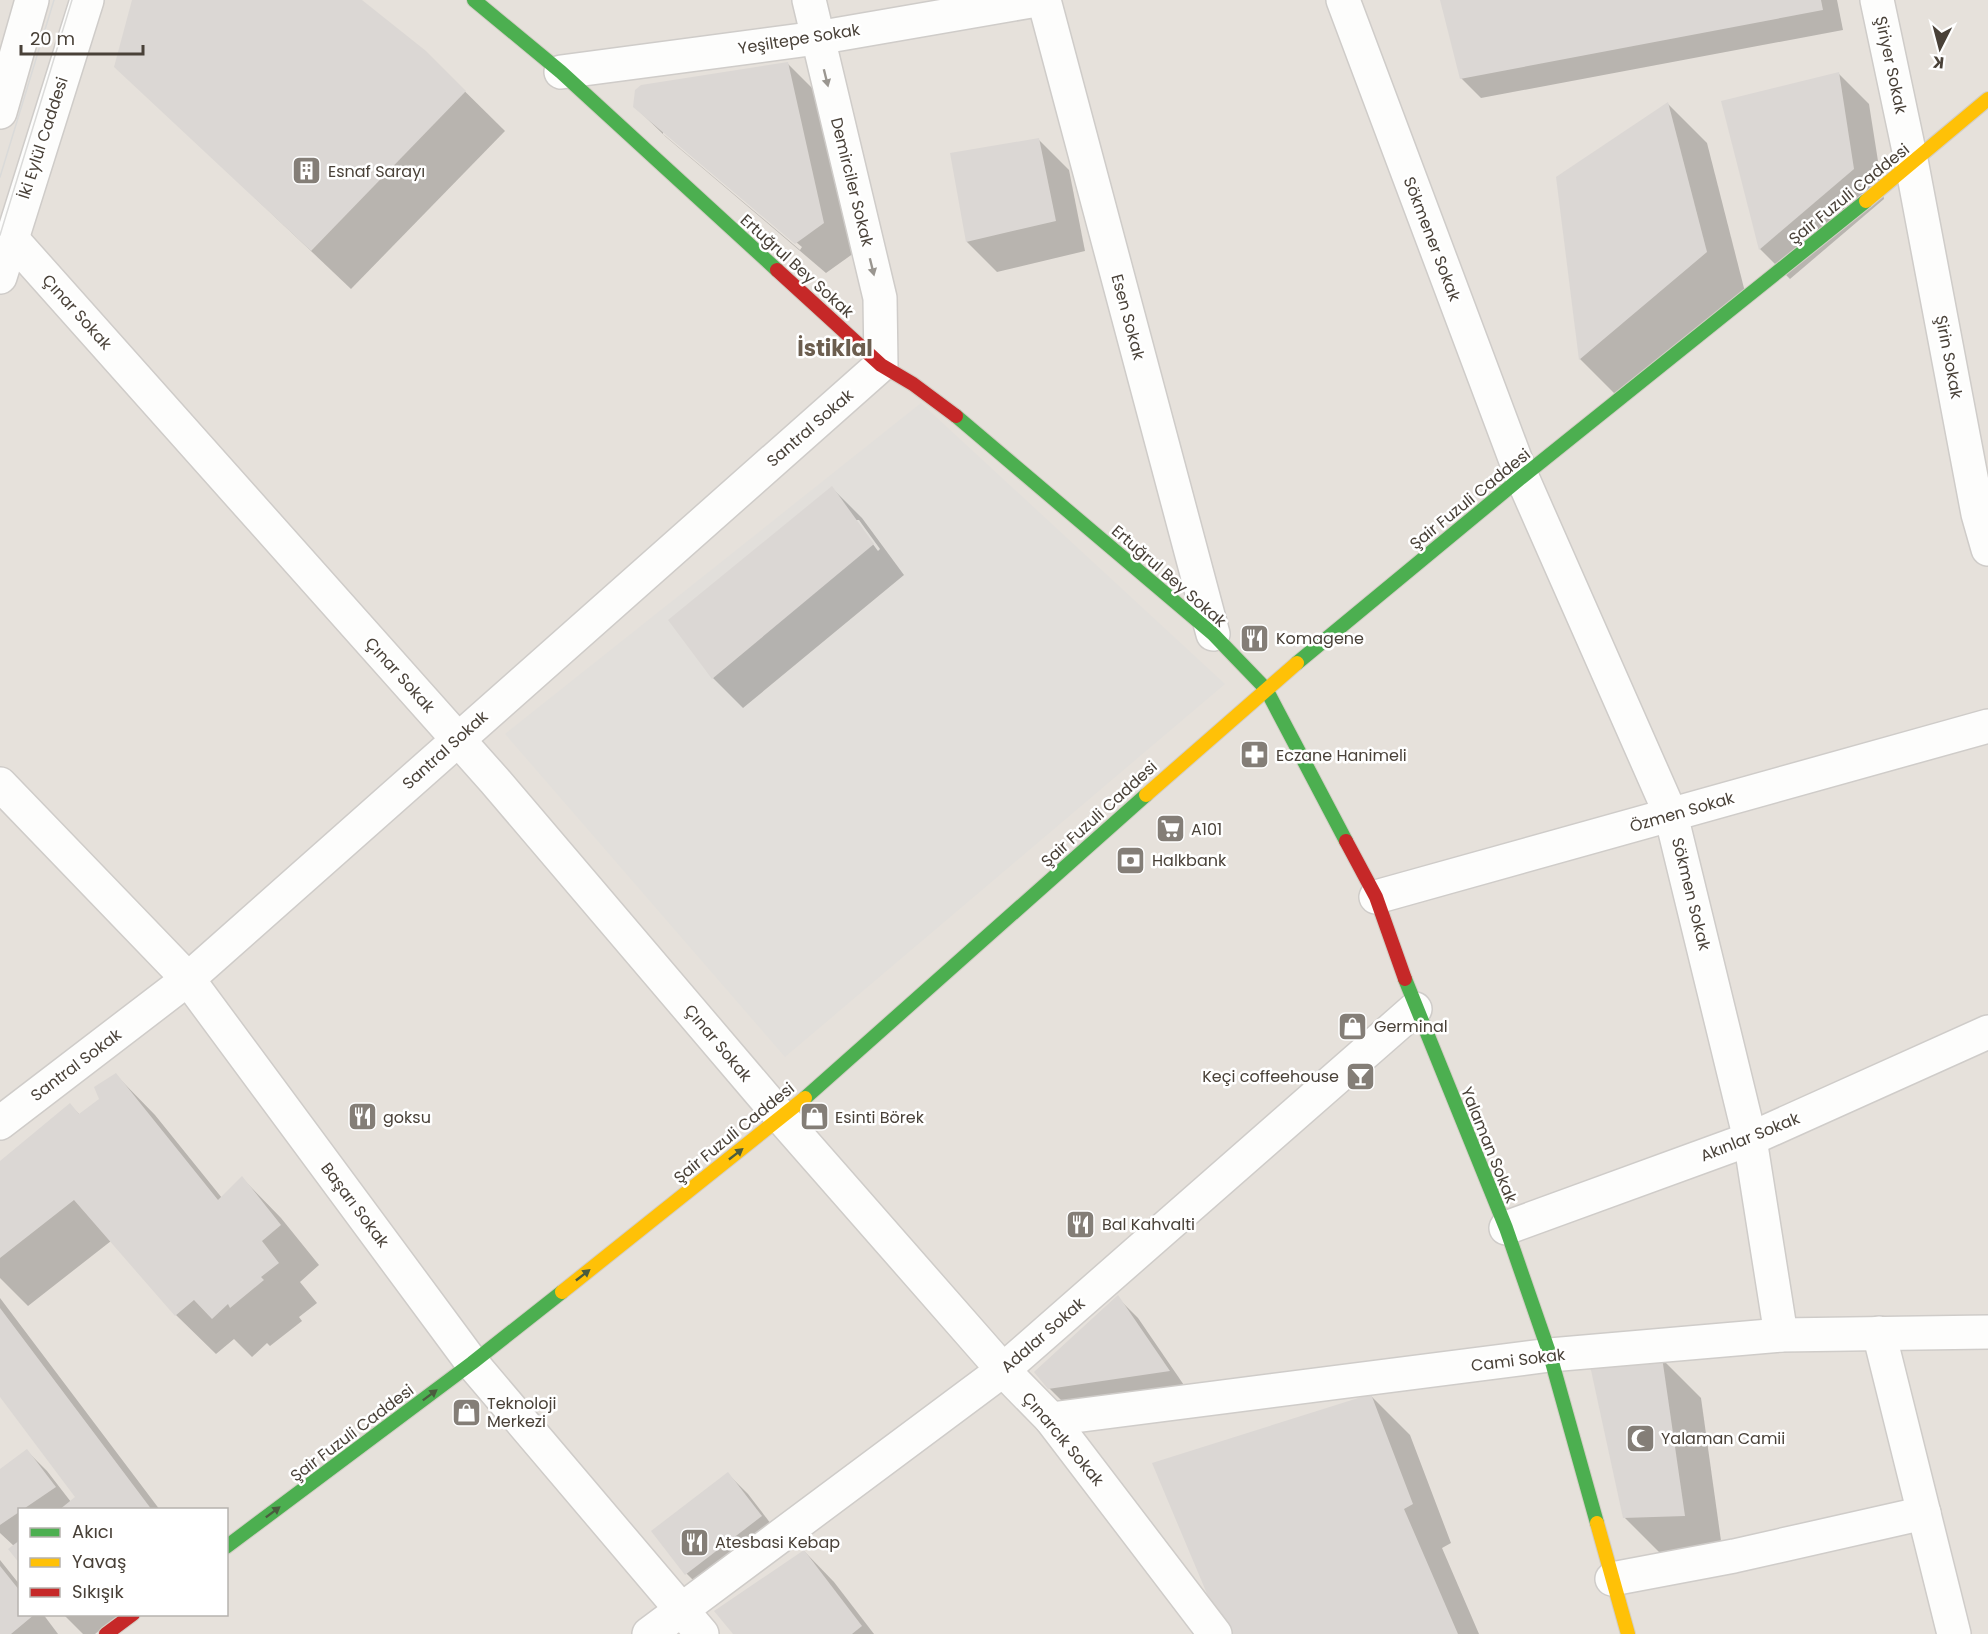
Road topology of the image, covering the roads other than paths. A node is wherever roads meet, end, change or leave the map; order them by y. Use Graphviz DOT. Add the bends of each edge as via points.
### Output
graph roads {
  1 [pos="32,0"];
  2 [pos="87,0"];
  3 [pos="474,0"];
  4 [pos="809,0"];
  5 [pos="1037,0"];
  6 [pos="1044,0"];
  7 [pos="1343,0"];
  8 [pos="1877,0"];
  9 [pos="817,38"];
  10 [pos="561,72"];
  11 [pos="1988,99"];
  12 [pos="0,112"];
  13 [pos="1912,165"];
  14 [pos="12,238"];
  15 [pos="0,276"];
  16 [pos="881,365"];
  17 [pos="1522,477"];
  18 [pos="1988,549"];
  19 [pos="1213,634"];
  20 [pos="1266,689"];
  21 [pos="1988,726"];
  22 [pos="457,739"];
  23 [pos="0,784"];
  24 [pos="1671,815"];
  25 [pos="1376,897"];
  26 [pos="188,979"];
  27 [pos="1415,1009"];
  28 [pos="1988,1032"];
  29 [pos="782,1118"];
  30 [pos="0,1123"];
  31 [pos="1750,1139"];
  32 [pos="1506,1228"];
  33 [pos="1988,1332"];
  34 [pos="1879,1333"];
  35 [pos="1781,1335"];
  36 [pos="1550,1355"];
  37 [pos="472,1363"];
  38 [pos="1003,1370"];
  39 [pos="1051,1419"];
  40 [pos="1924,1512"];
  41 [pos="228,1546"];
  42 [pos="1612,1579"];
  43 [pos="681,1609"];
  44 [pos="130,1616"];
  45 [pos="106,1634"];
  46 [pos="649,1634"];
  47 [pos="702,1634"];
  48 [pos="1215,1634"];
  49 [pos="1628,1634"];
  50 [pos="1954,1634"];
  1 -- 12 [label="street"];
  2 -- 14 [label="street, İki Eylül Caddesi"];
  3 -- 10 [label="main road, Ertuğrul Bey Sokak"];
  4 -- 9 [label="street, Demirciler Sokak"];
  5 -- 9 [label="street, Yeşiltepe Sokak"];
  6 -- 19 [label="street, Esen Sokak"];
  7 -- 17 [label="street, Sökmener Sokak"];
  8 -- 13 [label="street, Şiriyer Sokak"];
  9 -- 10 [label="street, Yeşiltepe Sokak"];
  9 -- 16 [label="street, Demirciler Sokak, one-way" via="880,298"];
  10 -- 16 [label="main road, Ertuğrul Bey Sokak"];
  11 -- 13 [label="main road, Şair Fuzuli Caddesi"];
  13 -- 17 [label="main road, Şair Fuzuli Caddesi"];
  13 -- 18 [label="street, Şirin Sokak" via="1978,514"];
  14 -- 15 [label="street, İki Eylül Caddesi"];
  14 -- 22 [label="street, Çınar Sokak"];
  16 -- 19 [label="main road, Ertuğrul Bey Sokak" via="950,411"];
  16 -- 22 [label="street, Santral Sokak"];
  17 -- 20 [label="main road, Şair Fuzuli Caddesi"];
  17 -- 24 [label="street, Sökmen Sokak"];
  19 -- 20 [label="main road, Ertuğrul Bey Sokak"];
  20 -- 25 [label="main road, Yalaman Sokak"];
  20 -- 29 [label="main road, Şair Fuzuli Caddesi"];
  21 -- 24 [label="street, Özmen Sokak"];
  22 -- 26 [label="street, Santral Sokak"];
  22 -- 29 [label="street, Çınar Sokak"];
  23 -- 26 [label="street, Başarı Sokak"];
  24 -- 25 [label="street, Özmen Sokak"];
  24 -- 31 [label="street, Sökmen Sokak"];
  25 -- 27 [label="main road, Yalaman Sokak"];
  26 -- 30 [label="street, Santral Sokak"];
  26 -- 37 [label="street, Başarı Sokak"];
  27 -- 32 [label="main road, Yalaman Sokak"];
  27 -- 38 [label="street, Adalar Sokak"];
  28 -- 31 [label="street, Akınlar Sokak"];
  37 -- 29 [label="main road, Şair Fuzuli Caddesi, one-way"];
  29 -- 38 [label="street, Çınarcık Sokak"];
  31 -- 32 [label="street, Akınlar Sokak"];
  31 -- 35 [label="street, Sökmen Sokak"];
  32 -- 36 [label="main road, Yalaman Sokak"];
  33 -- 34 [label="street, Cami Sokak"];
  34 -- 35 [label="street, Cami Sokak"];
  34 -- 40 [label="street"];
  35 -- 36 [label="street, Cami Sokak"];
  36 -- 39 [label="street, Cami Sokak"];
  36 -- 42 [label="main road, Yalaman Sokak"];
  41 -- 37 [label="main road, Şair Fuzuli Caddesi, one-way"];
  37 -- 43 [label="street, Başarı Sokak"];
  38 -- 39 [label="street, Çınarcık Sokak"];
  38 -- 43 [label="street, Adalar Sokak"];
  39 -- 48 [label="street, Çınarcık Sokak"];
  40 -- 42 [label="street" via="1734,1556"];
  40 -- 50 [label="street"];
  42 -- 49 [label="main road, Yalaman Sokak"];
  43 -- 46 [label="street, Adalar Sokak"];
  43 -- 47 [label="street, Başarı Sokak"];
  44 -- 45 [label="main road"];
}
